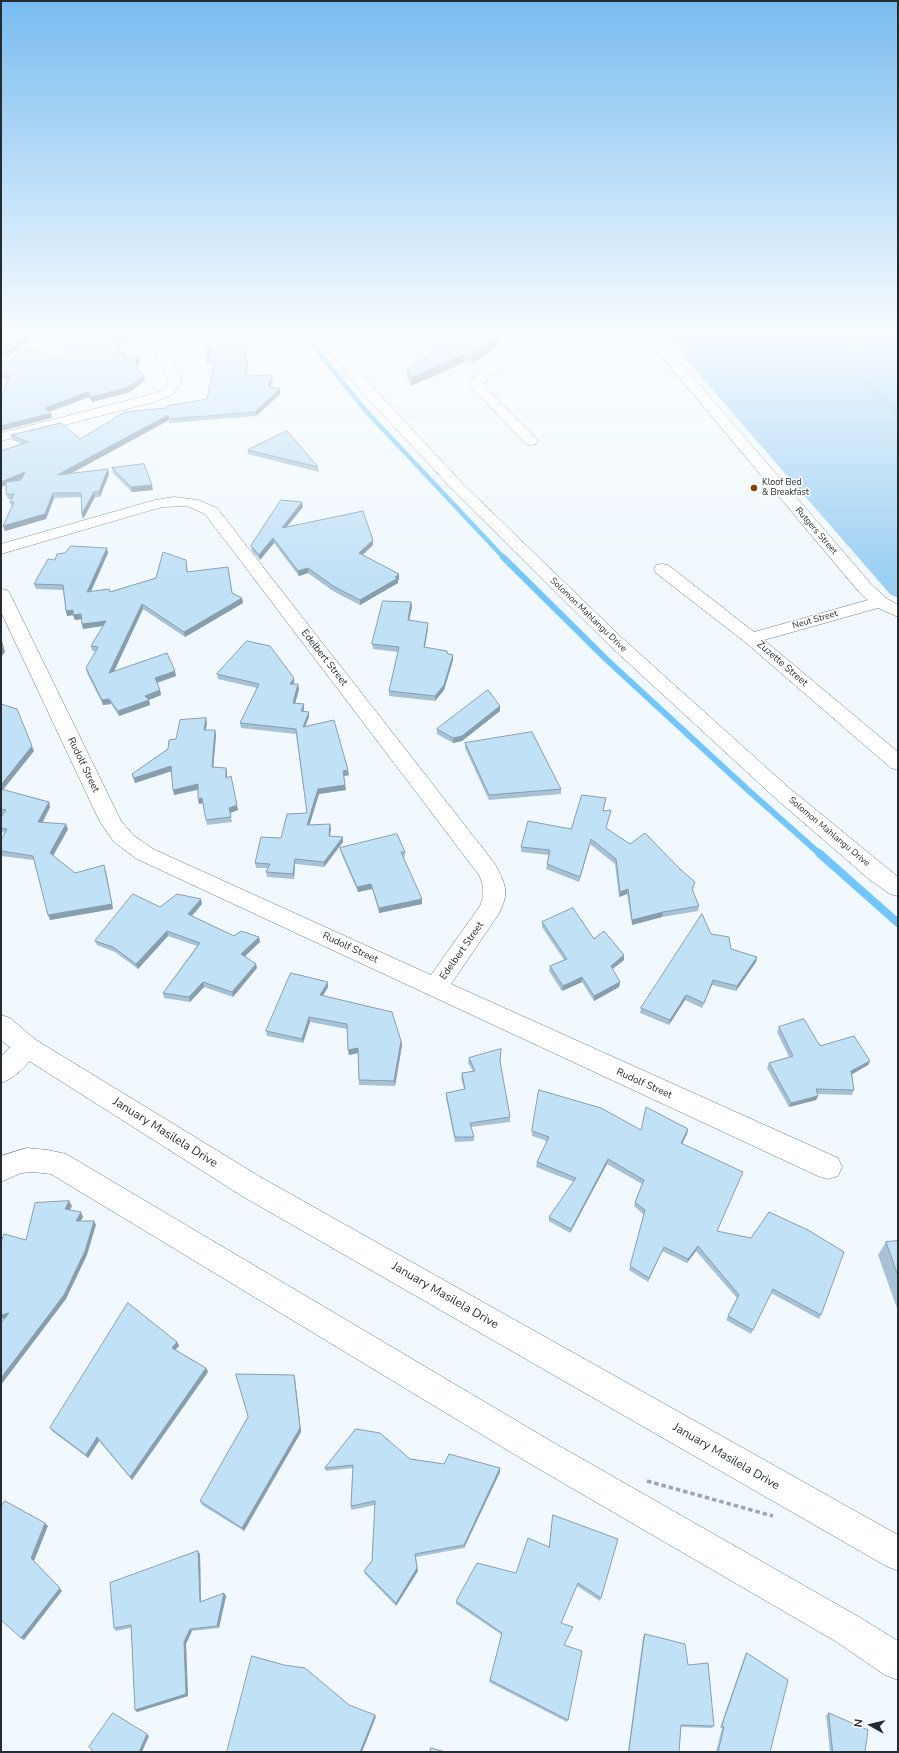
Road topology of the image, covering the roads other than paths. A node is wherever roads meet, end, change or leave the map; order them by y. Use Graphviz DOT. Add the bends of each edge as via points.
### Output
graph roads {
  1 [pos="88,415"];
  2 [pos="391,415"];
  3 [pos="505,415"];
  4 [pos="718,415"];
  5 [pos="1,437"];
  6 [pos="531,441"];
  7 [pos="1,549"];
  8 [pos="662,569"];
  9 [pos="1,594"];
  10 [pos="880,602"];
  11 [pos="898,612"];
  12 [pos="751,638"];
  13 [pos="898,763"];
  14 [pos="878,874"];
  15 [pos="898,888"];
  16 [pos="898,894"];
  17 [pos="436,987"];
  18 [pos="1,1025"];
  19 [pos="27,1047"];
  20 [pos="1,1072"];
  21 [pos="828,1167"];
  22 [pos="1,1170"];
  23 [pos="898,1554"];
  24 [pos="898,1662"];
  1 -- 5 [label="street"];
  2 -- 14 [label="street, Solomon Mahlangu Drive" via="458,488 614,641 781,792"];
  3 -- 6 [label="street"];
  4 -- 10 [label="street, Rutgers Street" via="865,588"];
  7 -- 17 [label="street, Edelbert Street" via="175,500 201,504 211,511 495,883 494,899 490,909"];
  8 -- 12 [label="street, Zuzette Street"];
  9 -- 17 [label="street, Rudolf Street" via="111,822 128,844"];
  10 -- 11 [label="street, Rutgers Street"];
  10 -- 12 [label="street, Neut Street"];
  12 -- 13 [label="street, Zuzette Street"];
  14 -- 15 [label="street, Solomon Mahlangu Drive"];
  14 -- 16 [label="street, Solomon Mahlangu Drive"];
  17 -- 21 [label="street, Rudolf Street"];
  18 -- 19 [label="street, January Masilela Drive"];
  19 -- 20 [label="street"];
  19 -- 23 [label="street, January Masilela Drive" via="252,1187"];
  22 -- 24 [label="street" via="16,1161 35,1159 56,1163 538,1451 847,1629"];
}
